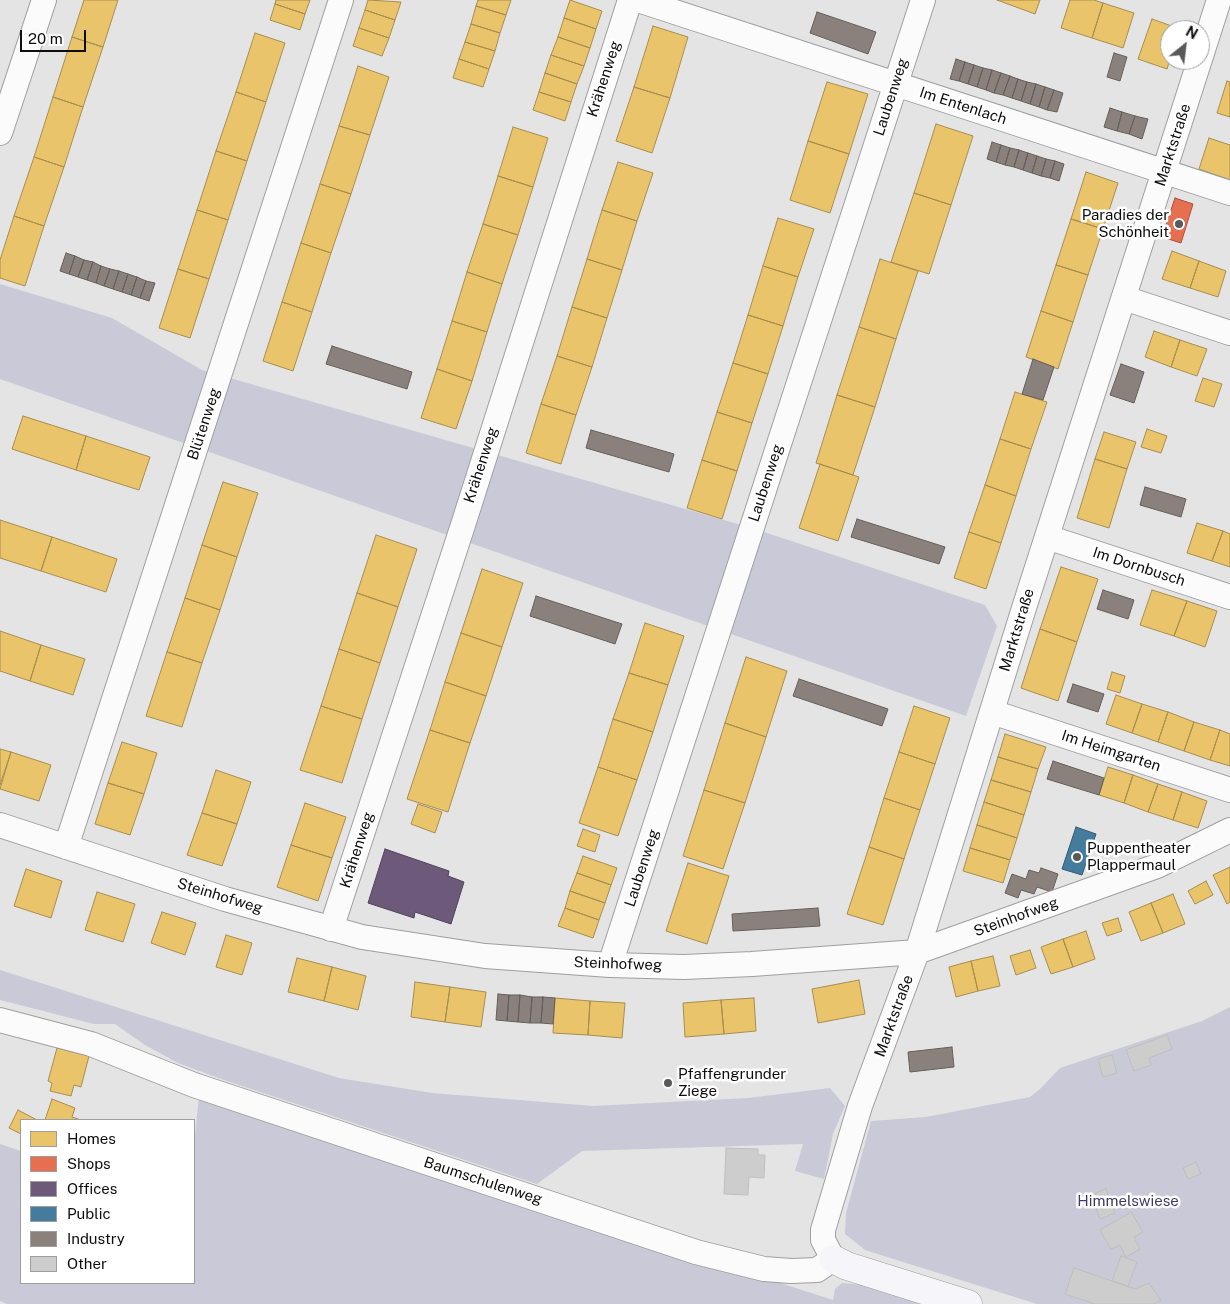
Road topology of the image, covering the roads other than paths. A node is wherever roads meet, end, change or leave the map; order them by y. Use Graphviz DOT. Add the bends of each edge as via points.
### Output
graph roads {
  1 [pos="44,0"];
  2 [pos="341,0"];
  3 [pos="630,0"];
  4 [pos="638,0"];
  5 [pos="923,0"];
  6 [pos="1217,3"];
  7 [pos="896,84"];
  8 [pos="0,134"];
  9 [pos="1165,172"];
  10 [pos="1230,193"];
  11 [pos="1124,298"];
  12 [pos="1230,333"];
  13 [pos="1047,537"];
  14 [pos="1230,597"];
  15 [pos="992,712"];
  16 [pos="1230,790"];
  17 [pos="0,825"];
  18 [pos="1230,830"];
  19 [pos="66,847"];
  20 [pos="331,929"];
  21 [pos="917,952"];
  22 [pos="610,965"];
  23 [pos="0,1020"];
  24 [pos="833,1259"];
  25 [pos="968,1304"];
  1 -- 8 [label="street"];
  2 -- 19 [label="street, Blütenweg"];
  3 -- 20 [label="street, Krähenweg"];
  4 -- 7 [label="street, Im Entenlach"];
  5 -- 7 [label="street, Laubenweg"];
  6 -- 9 [label="street, Marktstraße"];
  7 -- 9 [label="street, Im Entenlach"];
  7 -- 22 [label="street, Laubenweg"];
  9 -- 10 [label="street, Im Entenlach"];
  9 -- 11 [label="street, Marktstraße"];
  11 -- 12 [label="street"];
  11 -- 13 [label="street, Marktstraße"];
  13 -- 14 [label="street, Im Dornbusch"];
  13 -- 15 [label="street, Marktstraße"];
  15 -- 16 [label="street, Im Heimgarten"];
  15 -- 21 [label="street, Marktstraße"];
  17 -- 19 [label="street, Steinhofweg"];
  18 -- 21 [label="street, Steinhofweg" via="1157,866"];
  19 -- 20 [label="street, Steinhofweg" via="224,899"];
  20 -- 22 [label="street, Steinhofweg" via="362,937 485,956"];
  21 -- 22 [label="street, Steinhofweg" via="752,964"];
  21 -- 24 [label="street, Marktstraße" via="860,1106 827,1216 823,1240"];
  23 -- 24 [label="street, Baumschulenweg" via="91,1044 194,1085 696,1252 764,1269 791,1271 817,1270"];
  24 -- 25 [label="street"];
}
